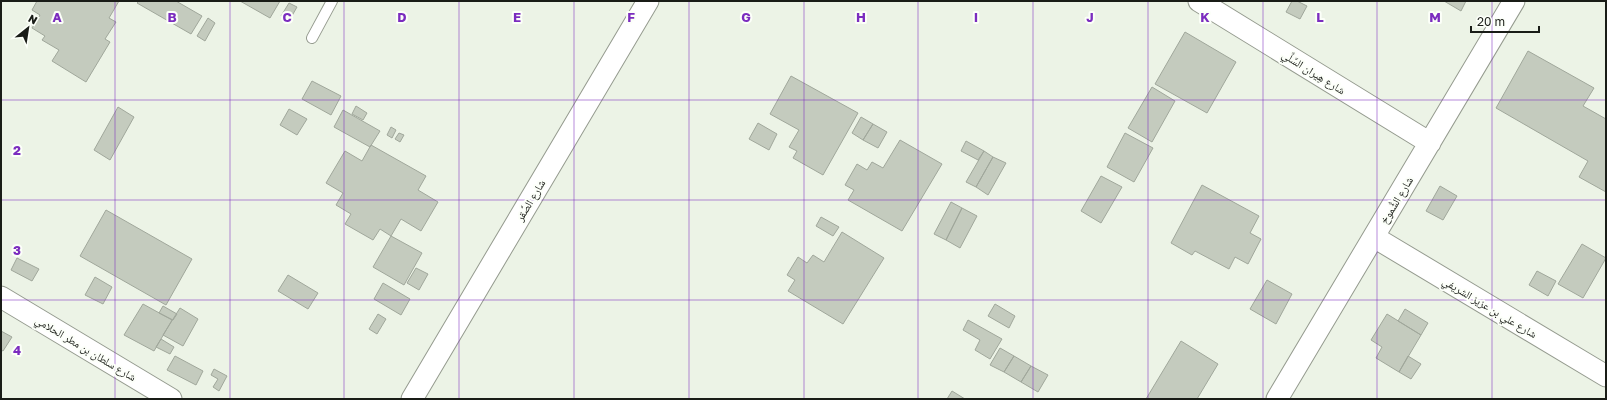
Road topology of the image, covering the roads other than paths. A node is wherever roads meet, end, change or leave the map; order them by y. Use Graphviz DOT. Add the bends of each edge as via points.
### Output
graph roads {
  1 [pos="332,1"];
  2 [pos="648,1"];
  3 [pos="1199,1"];
  4 [pos="1514,1"];
  5 [pos="312,38"];
  6 [pos="1430,143"];
  7 [pos="1374,237"];
  8 [pos="1,297"];
  9 [pos="1606,376"];
  10 [pos="171,399"];
  11 [pos="412,399"];
  12 [pos="1277,399"];
  1 -- 5 [label="lane"];
  2 -- 11 [label="street, شارع الصَّقر"];
  3 -- 6 [label="street, شارع هِيران السَّلِّي"];
  4 -- 6 [label="street, شارع الشُّموخ"];
  6 -- 7 [label="street, شارع الشُّموخ"];
  7 -- 9 [label="street, شارع علي بن عزيز الشريفي"];
  7 -- 12 [label="street, شارع الشُّموخ"];
  8 -- 10 [label="street, شارع سلطان بن مطر الحلامي"];
}
